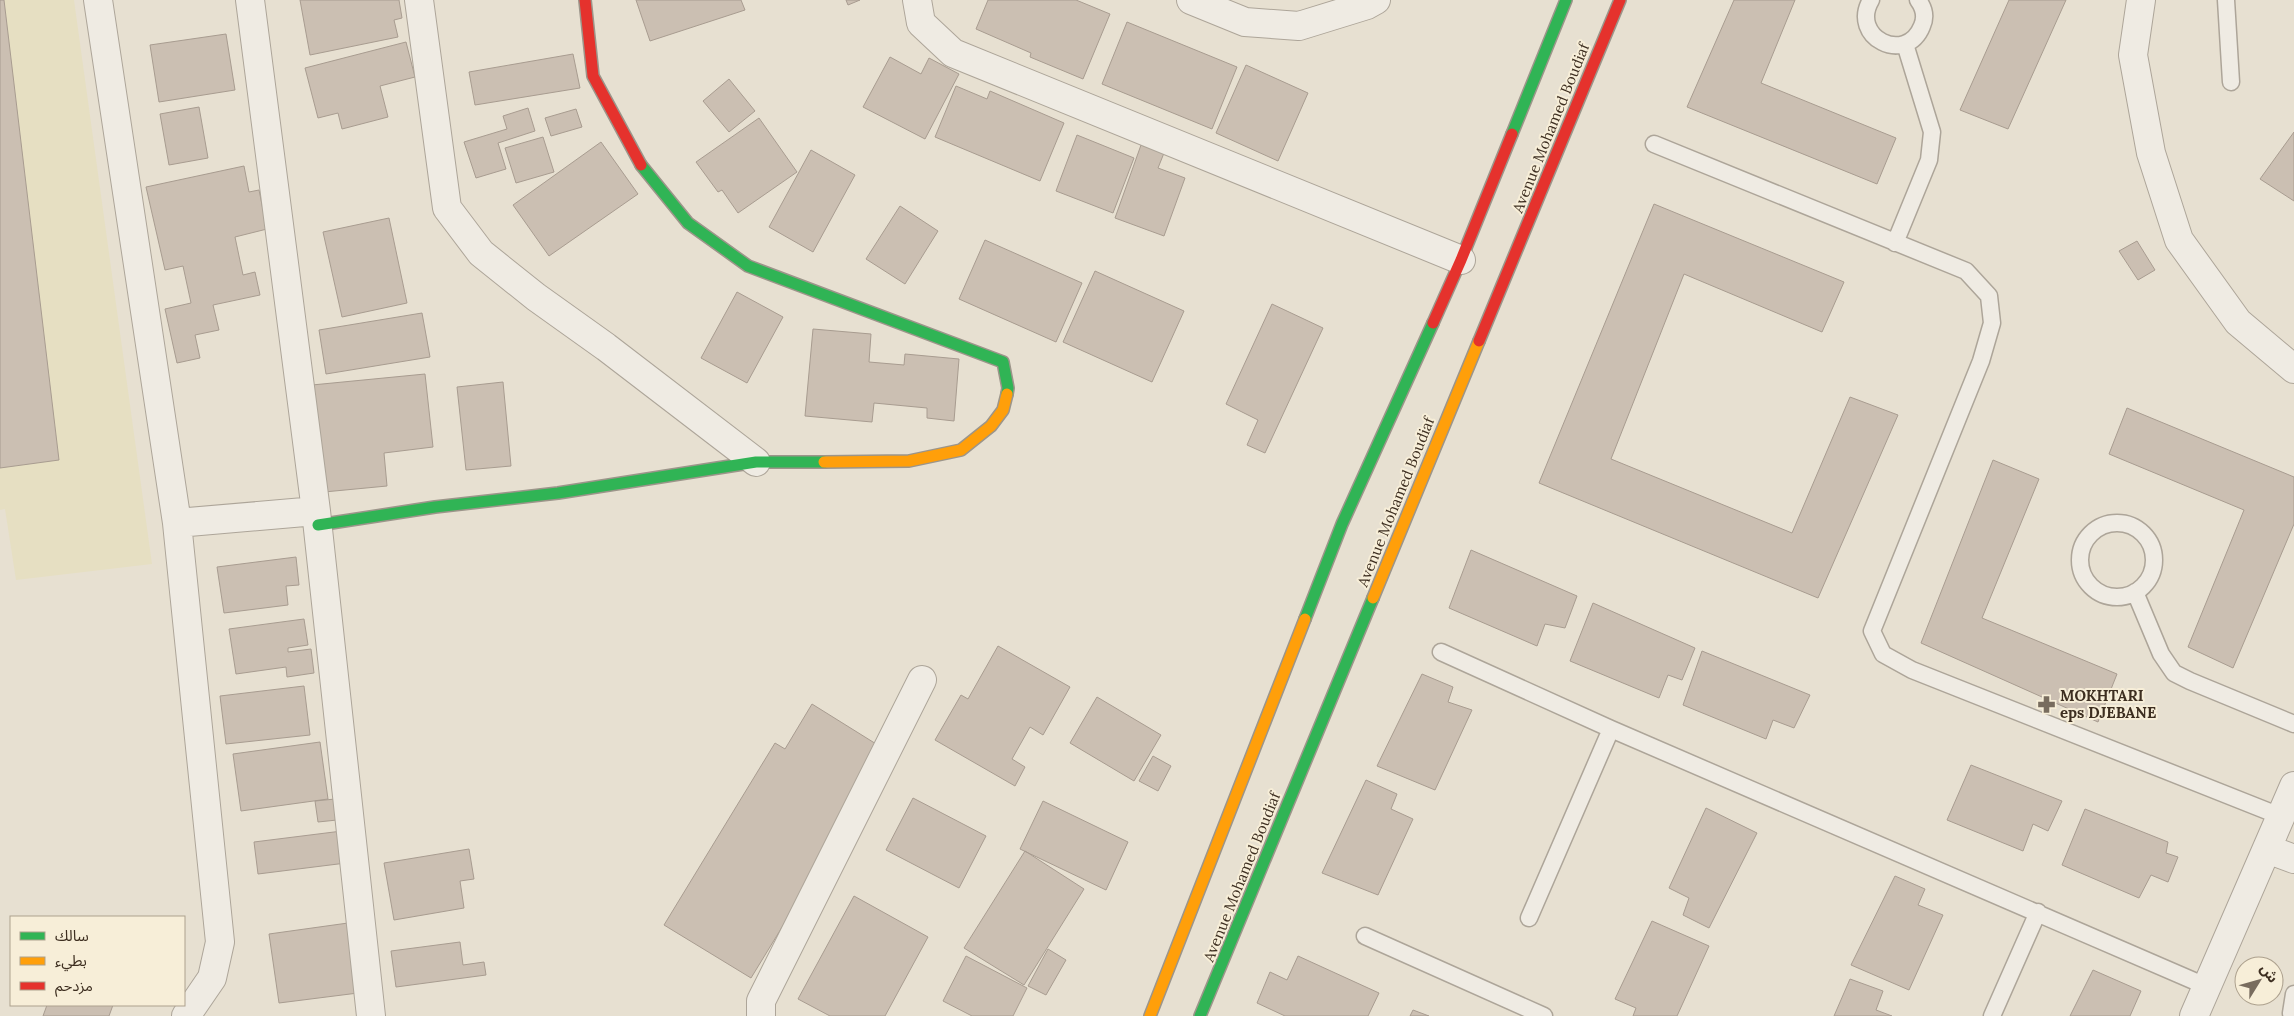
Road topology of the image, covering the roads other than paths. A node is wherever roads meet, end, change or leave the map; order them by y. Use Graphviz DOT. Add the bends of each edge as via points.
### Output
graph roads {
  1 [pos="98,0"];
  2 [pos="250,0"];
  3 [pos="419,0"];
  4 [pos="585,0"];
  5 [pos="917,0"];
  6 [pos="1191,0"];
  7 [pos="1376,0"];
  8 [pos="1566,0"];
  9 [pos="1620,0"];
  10 [pos="1871,0"];
  11 [pos="1918,0"];
  12 [pos="2141,0"];
  13 [pos="2226,0"];
  14 [pos="1905,44"];
  15 [pos="2231,82"];
  16 [pos="1654,144"];
  17 [pos="1895,243"];
  18 [pos="1461,260"];
  19 [pos="2294,369"];
  20 [pos="756,462"];
  21 [pos="317,518"];
  22 [pos="177,523"];
  23 [pos="2135,592"];
  24 [pos="1441,652"];
  25 [pos="922,680"];
  26 [pos="2294,724"];
  27 [pos="1612,729"];
  28 [pos="2294,786"];
  29 [pos="2280,816"];
  30 [pos="2267,849"];
  31 [pos="2294,859"];
  32 [pos="2038,912"];
  33 [pos="1529,918"];
  34 [pos="1365,936"];
  35 [pos="2208,987"];
  36 [pos="2294,994"];
  37 [pos="2294,1015"];
  38 [pos="186,1016"];
  39 [pos="371,1016"];
  40 [pos="760,1016"];
  41 [pos="1150,1016"];
  42 [pos="1200,1016"];
  43 [pos="1544,1016"];
  44 [pos="1992,1016"];
  45 [pos="2194,1016"];
  1 -- 22 [label="street"];
  2 -- 21 [label="street"];
  3 -- 20 [label="street" via="447,208 481,253"];
  4 -- 20 [label="main road" via="593,76 636,160 688,223 748,266 1003,362 1008,388 1003,410 991,426 961,450 909,461"];
  5 -- 18 [label="street" via="921,23 953,53"];
  6 -- 7 [label="street" via="1245,22 1299,26"];
  8 -- 18 [label="main road"];
  9 -- 42 [label="main road, Avenue Mohamed Boudiaf"];
  10 -- 14 [label="lane" via="1866,11 1869,31 1885,44"];
  11 -- 14 [label="lane" via="1924,12 1924,22 1914,39"];
  12 -- 19 [label="street" via="2133,55 2151,153 2179,240 2238,322"];
  13 -- 15 [label="lane"];
  14 -- 17 [label="lane" via="1932,132 1929,160"];
  16 -- 17 [label="lane"];
  17 -- 29 [label="lane" via="1966,271 1989,296 1992,323 1981,361 1872,631 1883,654 1921,673"];
  18 -- 41 [label="main road" via="1342,524"];
  20 -- 21 [label="main road" via="558,493"];
  21 -- 22 [label="street"];
  21 -- 39 [label="street"];
  22 -- 38 [label="street" via="220,942 212,978"];
  23 -- 23 [label="lane" via="2145,584 2152,571 2152,546 2135,527 2111,523 2099,527 2083,546 2080,558 2088,582 2110,596"];
  23 -- 26 [label="lane" via="2161,654 2174,673"];
  24 -- 27 [label="lane"];
  25 -- 40 [label="street" via="761,1001"];
  27 -- 32 [label="lane"];
  27 -- 33 [label="lane"];
  28 -- 29 [label="street"];
  29 -- 30 [label="street"];
  30 -- 31 [label="street"];
  30 -- 35 [label="street"];
  32 -- 35 [label="lane"];
  32 -- 44 [label="lane"];
  34 -- 43 [label="lane"];
  35 -- 45 [label="street"];
  36 -- 37 [label="lane" via="2291,1013"];
}
